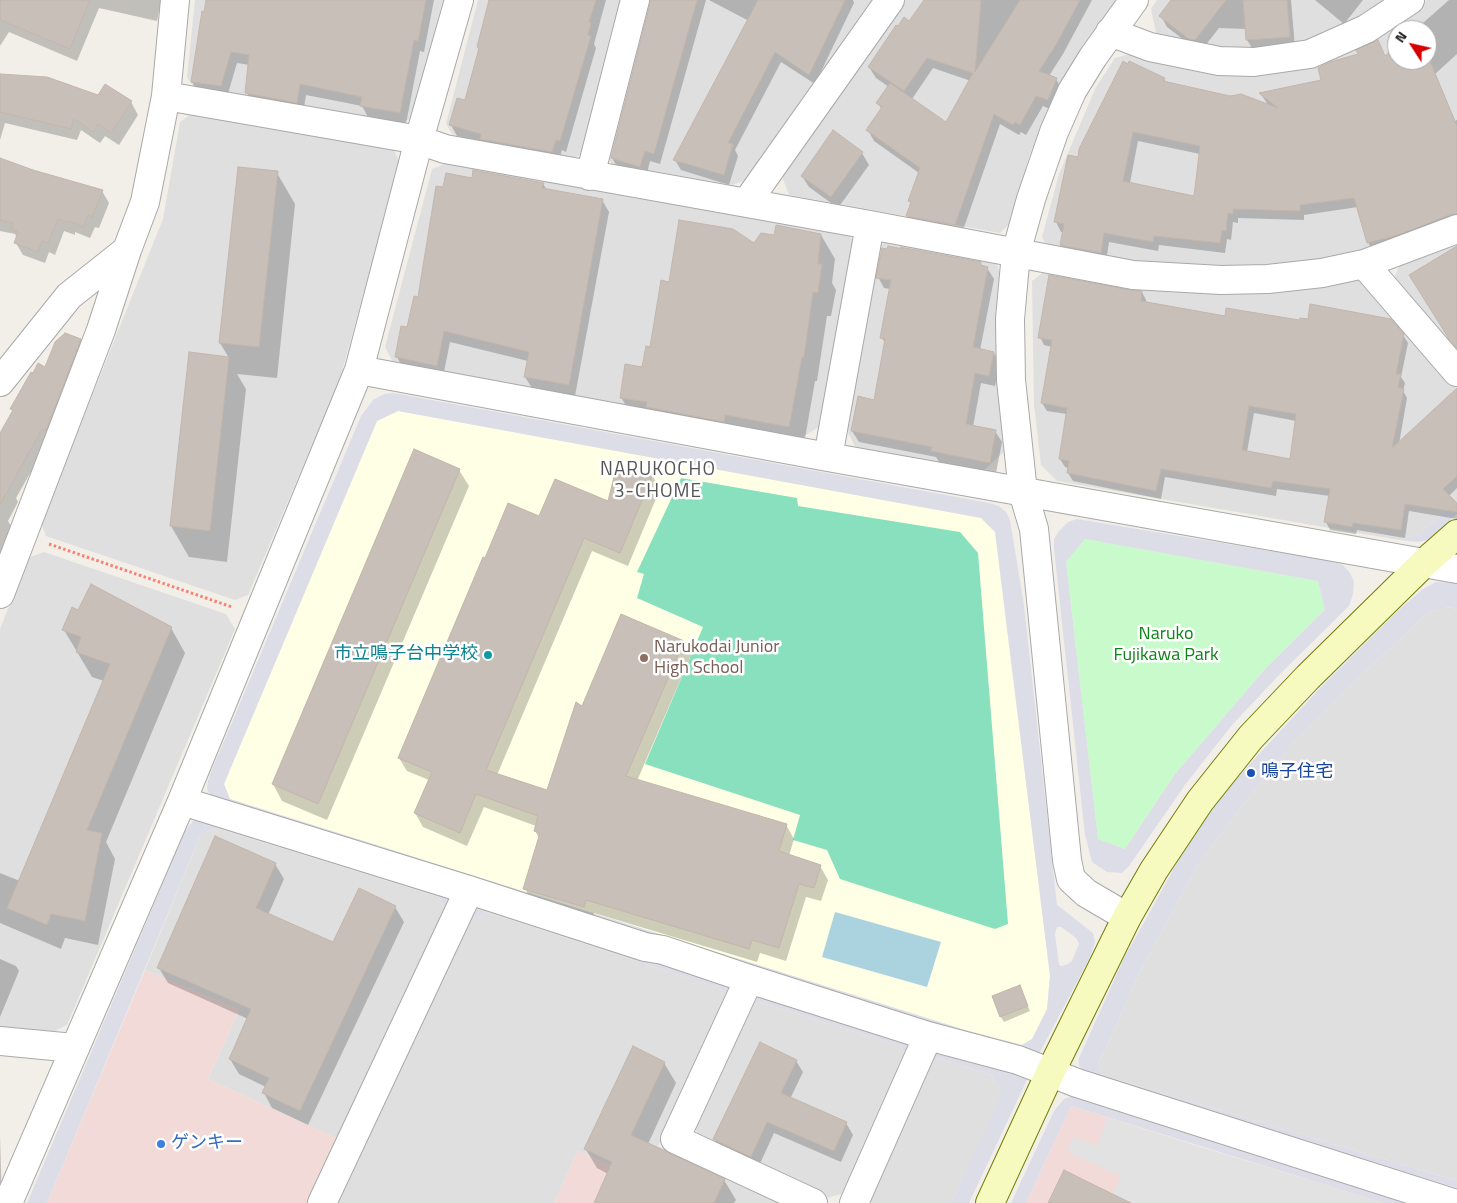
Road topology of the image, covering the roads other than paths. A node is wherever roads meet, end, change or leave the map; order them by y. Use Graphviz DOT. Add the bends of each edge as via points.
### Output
graph roads {
  1 [pos="175,0"];
  2 [pos="459,0"];
  3 [pos="635,0"];
  4 [pos="890,0"];
  5 [pos="1134,0"];
  6 [pos="1410,0"];
  7 [pos="1110,32"];
  8 [pos="166,96"];
  9 [pos="419,140"];
  10 [pos="590,176"];
  11 [pos="747,202"];
  12 [pos="870,225"];
  13 [pos="1457,229"];
  14 [pos="127,250"];
  15 [pos="1016,253"];
  16 [pos="1364,264"];
  17 [pos="359,370"];
  18 [pos="1457,372"];
  19 [pos="0,382"];
  20 [pos="828,457"];
  21 [pos="1023,492"];
  22 [pos="1457,534"];
  23 [pos="1424,563"];
  24 [pos="1457,569"];
  25 [pos="0,594"];
  26 [pos="182,801"];
  27 [pos="469,890"];
  28 [pos="1127,917"];
  29 [pos="749,979"];
  30 [pos="928,1036"];
  31 [pos="0,1041"];
  32 [pos="74,1048"];
  33 [pos="1050,1073"];
  34 [pos="8,1203"];
  35 [pos="322,1203"];
  36 [pos="813,1203"];
  37 [pos="854,1203"];
  38 [pos="990,1203"];
  39 [pos="1452,1203"];
  1 -- 8 [label="street"];
  2 -- 9 [label="street"];
  3 -- 10 [label="street"];
  4 -- 11 [label="street"];
  5 -- 7 [label="street"];
  6 -- 7 [label="street" via="1366,29 1310,54 1254,62 1210,60 1150,47"];
  7 -- 15 [label="street" via="1072,91 1054,132"];
  8 -- 9 [label="street"];
  8 -- 14 [label="street" via="144,202"];
  9 -- 10 [label="street" via="445,149"];
  9 -- 17 [label="street"];
  10 -- 11 [label="street"];
  11 -- 12 [label="street"];
  12 -- 15 [label="street"];
  12 -- 20 [label="street"];
  13 -- 16 [label="street"];
  14 -- 19 [label="street" via="69,296"];
  14 -- 25 [label="street" via="102,330"];
  15 -- 16 [label="street" via="1133,275 1221,280 1322,273"];
  15 -- 21 [label="street" via="1010,319 1011,380"];
  16 -- 18 [label="street"];
  17 -- 20 [label="street"];
  17 -- 26 [label="street"];
  20 -- 21 [label="street"];
  21 -- 23 [label="street"];
  21 -- 28 [label="street" via="1034,529 1071,879 1086,893"];
  22 -- 23 [label="street"];
  23 -- 24 [label="street"];
  23 -- 28 [label="street" via="1251,736 1200,801"];
  26 -- 27 [label="street"];
  26 -- 32 [label="street"];
  27 -- 29 [label="street"];
  27 -- 35 [label="street"];
  28 -- 33 [label="street"];
  29 -- 30 [label="street"];
  29 -- 36 [label="street" via="675,1139"];
  30 -- 33 [label="street" via="1018,1060"];
  30 -- 37 [label="street"];
  31 -- 32 [label="street"];
  32 -- 34 [label="street"];
  33 -- 38 [label="street"];
  33 -- 39 [label="street"];
}
